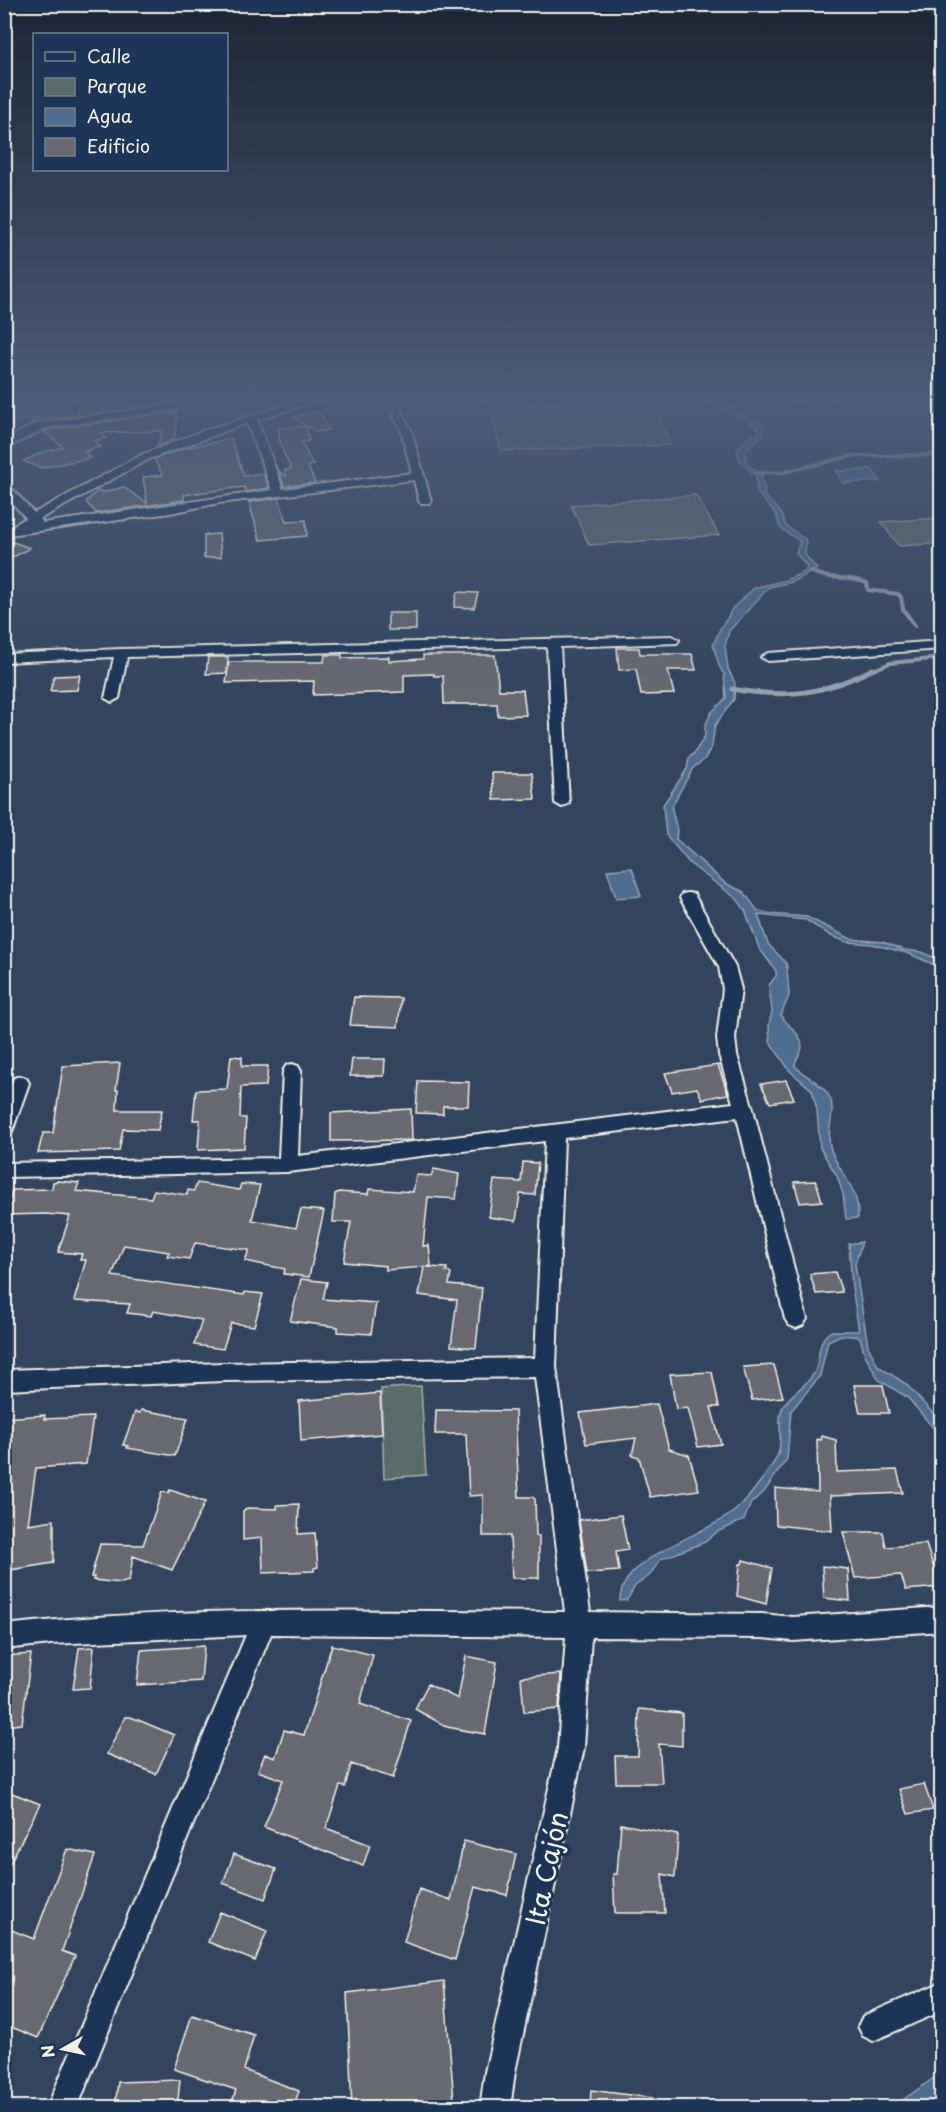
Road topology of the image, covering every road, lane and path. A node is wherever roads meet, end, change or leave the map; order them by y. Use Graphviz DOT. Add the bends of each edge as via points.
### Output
graph roads {
  1 [pos="14,498"];
  2 [pos="76,498"];
  3 [pos="242,498"];
  4 [pos="424,498"];
  5 [pos="425,501"];
  6 [pos="37,523"];
  7 [pos="7,532"];
  8 [pos="672,640"];
  9 [pos="553,644"];
  10 [pos="942,645"];
  11 [pos="121,653"];
  12 [pos="768,657"];
  13 [pos="4,658"];
  14 [pos="112,698"];
  15 [pos="562,802"];
  16 [pos="688,898"];
  17 [pos="292,1071"];
  18 [pos="20,1083"];
  19 [pos="744,1109"];
  20 [pos="4,1129"];
  21 [pos="555,1132"];
  22 [pos="288,1165"];
  23 [pos="4,1170"];
  24 [pos="796,1319"];
  25 [pos="545,1367"];
  26 [pos="4,1380"];
  27 [pos="942,1618"];
  28 [pos="264,1622"];
  29 [pos="579,1626"];
  30 [pos="4,1637"];
  31 [pos="942,1996"];
  32 [pos="873,2026"];
  33 [pos="63,2108"];
  34 [pos="495,2108"];
  1 -- 6 [label="street"];
  2 -- 6 [label="street"];
  3 -- 6 [label="street"];
  4 -- 5 [label="street"];
  6 -- 7 [label="street"];
  8 -- 9 [label="street"];
  9 -- 11 [label="street"];
  9 -- 15 [label="street"];
  10 -- 12 [label="street"];
  11 -- 13 [label="street"];
  11 -- 14 [label="street"];
  16 -- 19 [label="street" via="727,967 732,989 726,1038 728,1055"];
  17 -- 22 [label="street"];
  18 -- 20 [label="street"];
  19 -- 21 [label="street"];
  19 -- 24 [label="street"];
  21 -- 22 [label="street"];
  21 -- 25 [label="street, Ita Cajón"];
  22 -- 23 [label="street"];
  25 -- 26 [label="street"];
  25 -- 29 [label="street, Ita Cajón"];
  27 -- 29 [label="street" via="793,1629"];
  28 -- 29 [label="street"];
  28 -- 30 [label="street"];
  28 -- 33 [label="street"];
  29 -- 34 [label="street, Ita Cajón" via="571,1748"];
  31 -- 32 [label="street"];
}
